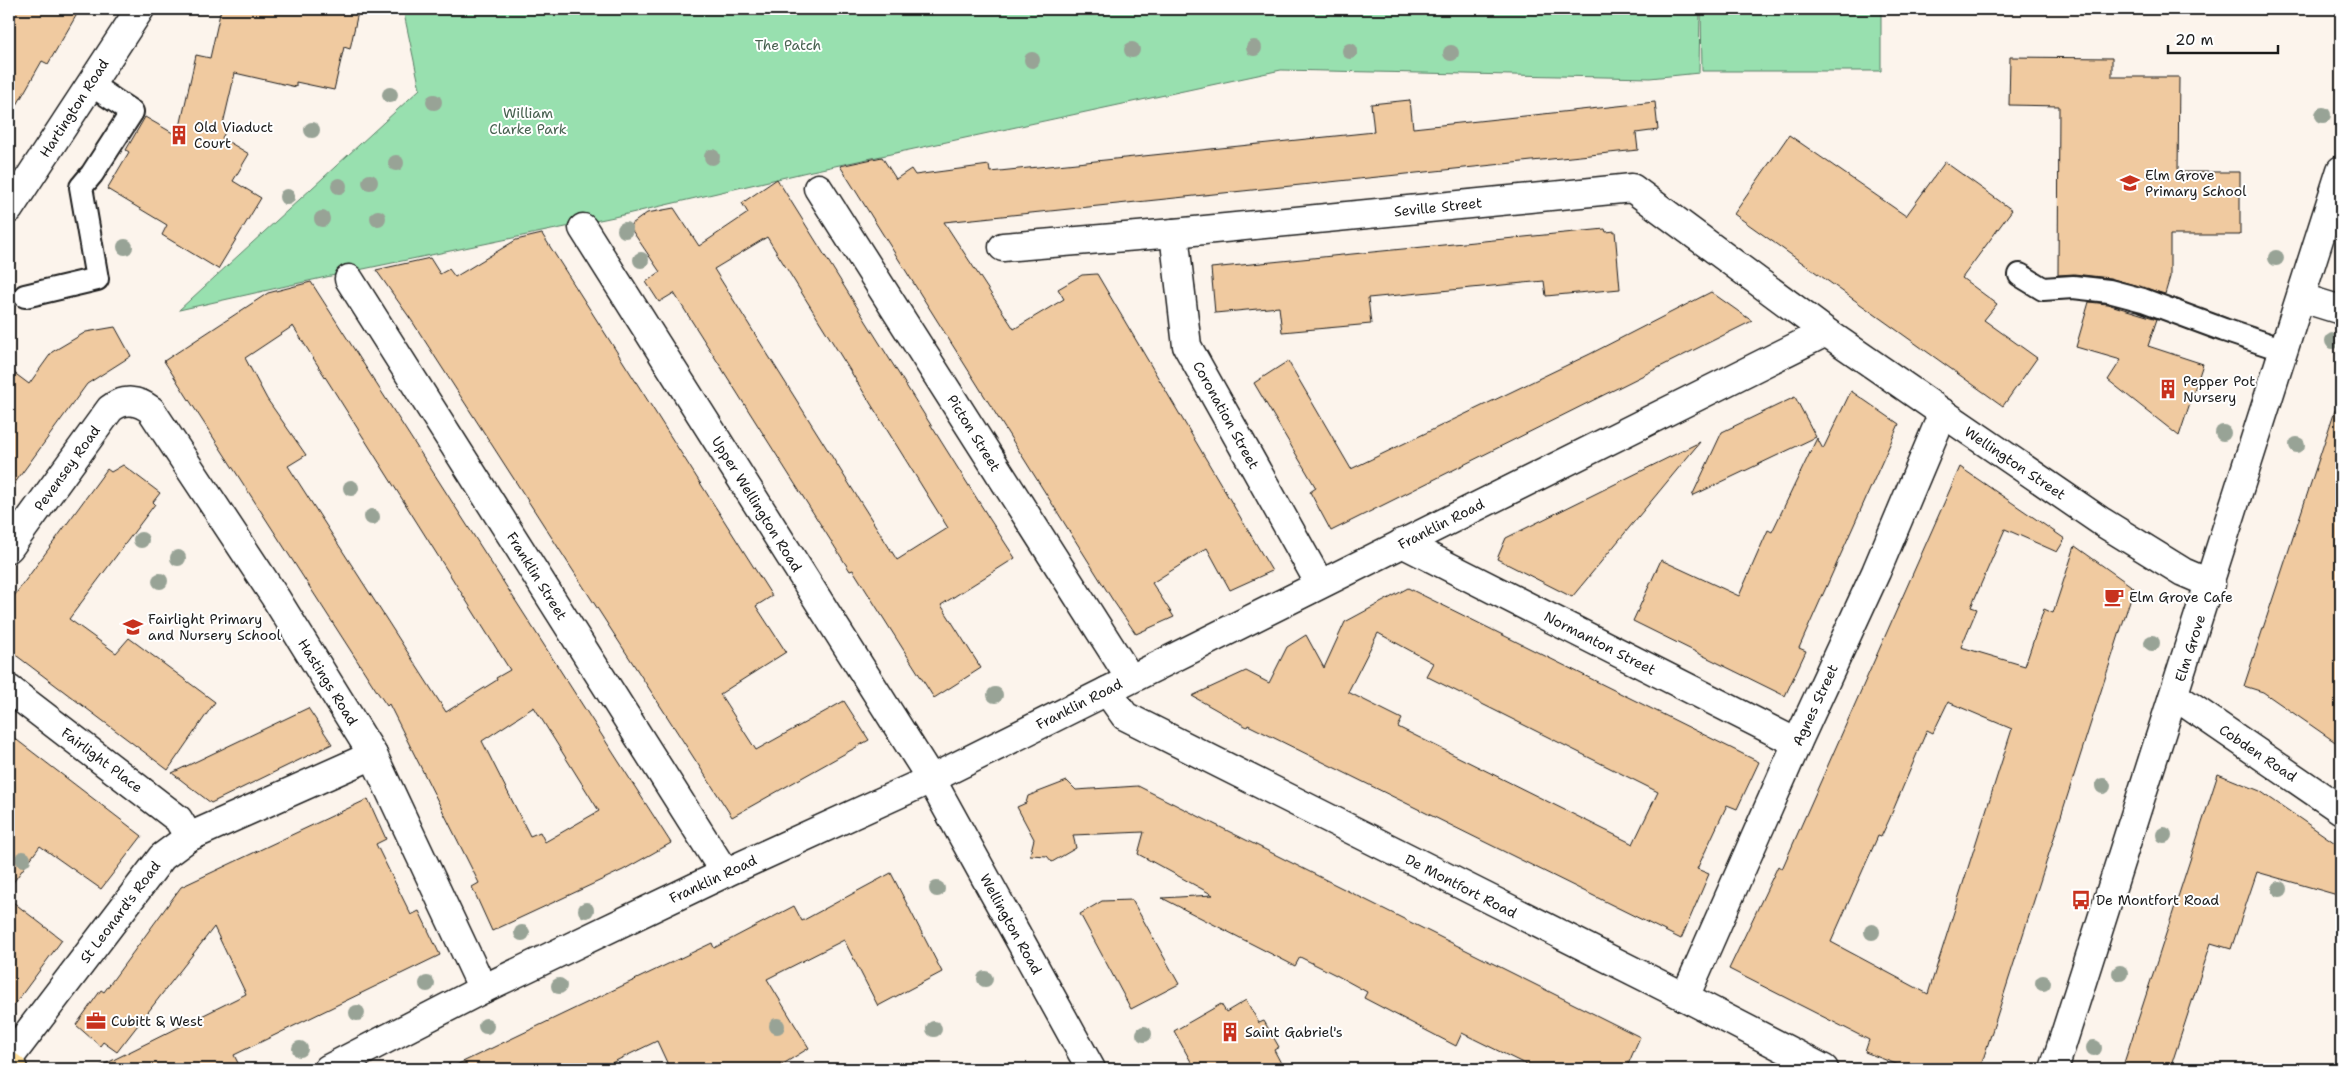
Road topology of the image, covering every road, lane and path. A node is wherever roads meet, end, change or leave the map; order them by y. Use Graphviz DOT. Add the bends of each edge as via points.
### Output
graph roads {
  1 [pos="140,9"];
  2 [pos="90,84"];
  3 [pos="2341,170"];
  4 [pos="818,188"];
  5 [pos="9,209"];
  6 [pos="583,228"];
  7 [pos="1174,233"];
  8 [pos="1003,247"];
  9 [pos="2020,275"];
  10 [pos="349,279"];
  11 [pos="25,296"];
  12 [pos="2302,298"];
  13 [pos="2341,310"];
  14 [pos="1826,332"];
  15 [pos="2284,350"];
  16 [pos="134,401"];
  17 [pos="1943,413"];
  18 [pos="1402,543"];
  19 [pos="9,548"];
  20 [pos="1320,584"];
  21 [pos="2211,584"];
  22 [pos="1118,684"];
  23 [pos="9,689"];
  24 [pos="2174,696"];
  25 [pos="1797,743"];
  26 [pos="373,755"];
  27 [pos="931,779"];
  28 [pos="2341,810"];
  29 [pos="189,837"];
  30 [pos="725,873"];
  31 [pos="483,988"];
  32 [pos="1685,996"];
  33 [pos="9,1058"];
  34 [pos="9,1066"];
  35 [pos="13,1069"];
  36 [pos="328,1069"];
  37 [pos="1091,1069"];
  38 [pos="1824,1069"];
  39 [pos="2054,1069"];
  1 -- 2 [label="street, Hartington Road"];
  2 -- 5 [label="street, Hartington Road"];
  2 -- 11 [label="lane" via="132,112 81,187 97,279"];
  3 -- 12 [label="street, Elm Grove"];
  4 -- 22 [label="street, Picton Street"];
  6 -- 27 [label="street, Upper Wellington Road"];
  7 -- 8 [label="street, Seville Street"];
  7 -- 14 [label="street, Seville Street" via="1632,188"];
  7 -- 20 [label="street, Coronation Street" via="1187,346"];
  9 -- 15 [label="lane" via="2043,289 2109,290"];
  10 -- 30 [label="street, Franklin Street"];
  12 -- 13 [label="street"];
  12 -- 15 [label="street, Elm Grove"];
  14 -- 17 [label="street, Wellington Street"];
  14 -- 18 [label="street, Franklin Road"];
  15 -- 21 [label="street, Elm Grove"];
  16 -- 19 [label="street, Pevensey Road" via="121,402 110,409"];
  16 -- 26 [label="street, Hastings Road" via="145,405 157,418 275,597"];
  17 -- 21 [label="street, Wellington Street" via="2110,527 2183,572"];
  17 -- 25 [label="street, Agnes Street" via="1876,572"];
  18 -- 20 [label="street, Franklin Road"];
  18 -- 25 [label="street, Normanton Street"];
  20 -- 22 [label="street, Franklin Road"];
  21 -- 24 [label="street, Elm Grove"];
  22 -- 27 [label="street, Franklin Road"];
  22 -- 32 [label="street, De Montfort Road" via="1126,716"];
  23 -- 29 [label="street, Fairlight Place" via="178,819"];
  24 -- 28 [label="street, Cobden Road"];
  24 -- 39 [label="street, Elm Grove"];
  25 -- 32 [label="street, Agnes Street"];
  26 -- 29 [label="street, St Leonard's Road"];
  26 -- 31 [label="street, Hastings Road"];
  27 -- 30 [label="street, Franklin Road"];
  27 -- 37 [label="street, Wellington Road"];
  29 -- 33 [label="street, St Leonard's Road" via="162,857"];
  30 -- 31 [label="street, Franklin Road"];
  31 -- 36 [label="street, Franklin Road"];
  32 -- 38 [label="street, De Montfort Road"];
  34 -- 35 [label="main road"];
}
